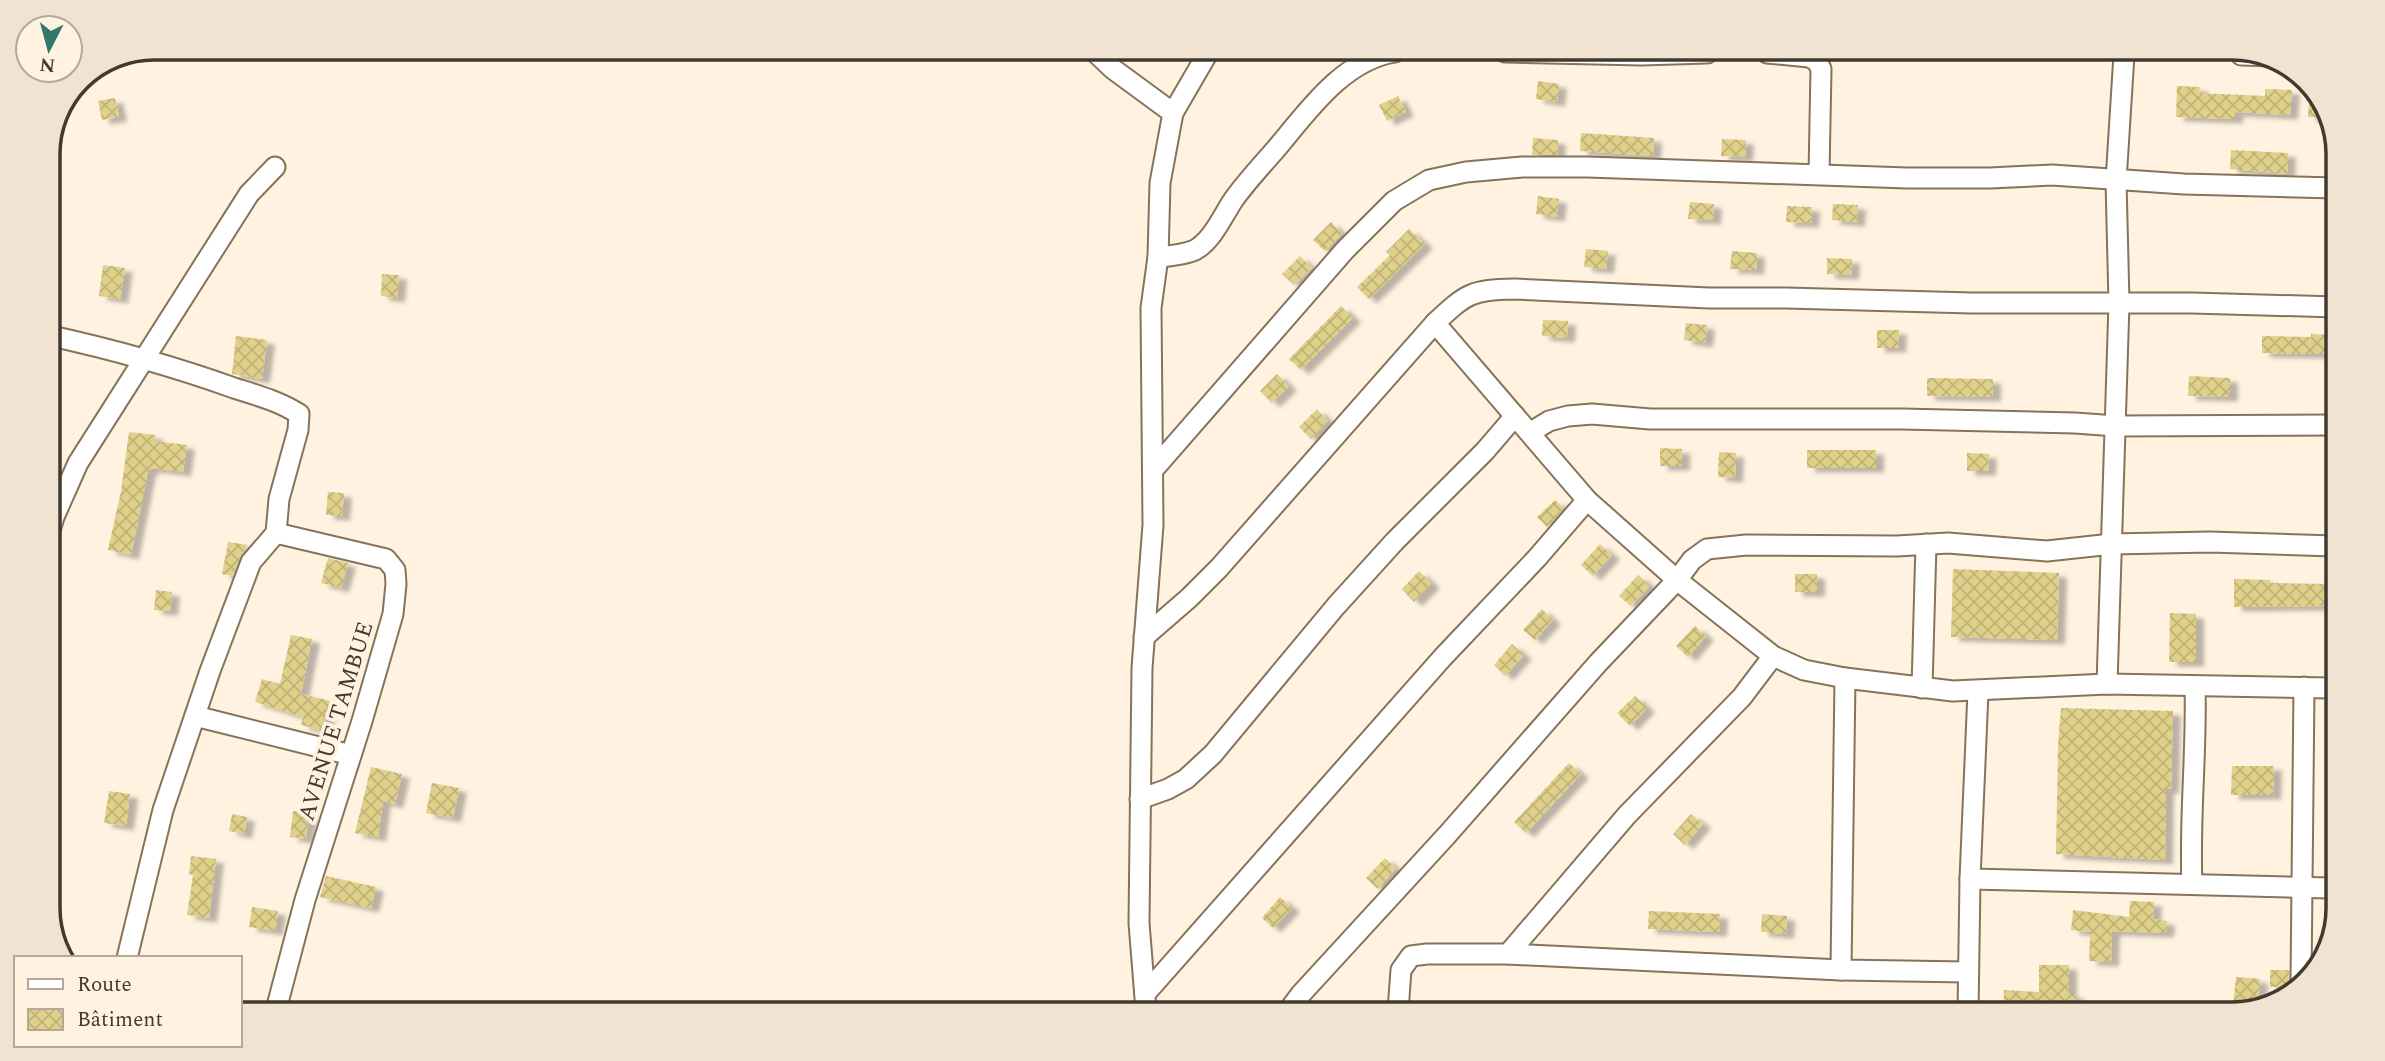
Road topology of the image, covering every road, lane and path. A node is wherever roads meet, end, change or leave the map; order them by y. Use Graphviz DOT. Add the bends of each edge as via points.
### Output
graph roads {
  1 [pos="1104,60"];
  2 [pos="1204,60"];
  3 [pos="1368,60"];
  4 [pos="1815,60"];
  5 [pos="2124,60"];
  6 [pos="1173,113"];
  7 [pos="275,167"];
  8 [pos="1819,174"];
  9 [pos="2116,181"];
  10 [pos="2325,188"];
  11 [pos="1157,257"];
  12 [pos="2119,303"];
  13 [pos="2325,307"];
  14 [pos="1435,323"];
  15 [pos="60,338"];
  16 [pos="142,358"];
  17 [pos="1515,416"];
  18 [pos="2325,425"];
  19 [pos="2116,426"];
  20 [pos="1531,432"];
  21 [pos="1153,470"];
  22 [pos="1587,500"];
  23 [pos="60,504"];
  24 [pos="276,533"];
  25 [pos="1926,544"];
  26 [pos="2112,544"];
  27 [pos="2326,546"];
  28 [pos="1677,580"];
  29 [pos="1144,637"];
  30 [pos="1773,656"];
  31 [pos="1845,678"];
  32 [pos="2107,684"];
  33 [pos="2195,686"];
  34 [pos="2304,687"];
  35 [pos="1922,688"];
  36 [pos="2326,688"];
  37 [pos="1978,692"];
  38 [pos="195,716"];
  39 [pos="351,754"];
  40 [pos="1140,799"];
  41 [pos="1970,878"];
  42 [pos="2192,884"];
  43 [pos="2301,887"];
  44 [pos="2326,888"];
  45 [pos="1508,954"];
  46 [pos="127,956"];
  47 [pos="1841,970"];
  48 [pos="2301,970"];
  49 [pos="1967,972"];
  50 [pos="278,1002"];
  51 [pos="1146,1002"];
  52 [pos="1295,1002"];
  53 [pos="1399,1002"];
  54 [pos="1968,1002"];
  1 -- 6 [label="street"];
  2 -- 6 [label="street"];
  3 -- 11 [label="street" via="1334,84 1303,117 1195,250"];
  4 -- 8 [label="street" via="1821,69"];
  5 -- 9 [label="street"];
  6 -- 11 [label="street" via="1160,183"];
  7 -- 16 [label="street" via="249,194"];
  8 -- 9 [label="street" via="2052,175"];
  8 -- 21 [label="street" via="1522,167 1429,180 1394,201 1345,250"];
  9 -- 10 [label="street"];
  9 -- 12 [label="street"];
  11 -- 21 [label="street" via="1149,332"];
  12 -- 13 [label="street"];
  12 -- 14 [label="street" via="1709,298 1516,289 1469,294"];
  12 -- 19 [label="street"];
  14 -- 17 [label="street"];
  14 -- 29 [label="street" via="1219,568"];
  15 -- 16 [label="street"];
  16 -- 23 [label="street" via="78,463"];
  16 -- 24 [label="street" via="286,405 299,414 279,499"];
  17 -- 20 [label="street"];
  17 -- 40 [label="street" via="1336,606 1213,754 1186,779"];
  18 -- 19 [label="street"];
  19 -- 20 [label="street" via="1592,414 1549,421"];
  19 -- 26 [label="street"];
  20 -- 22 [label="street"];
  21 -- 29 [label="street"];
  22 -- 28 [label="street"];
  22 -- 51 [label="street" via="1434,667"];
  24 -- 38 [label="street" via="251,562"];
  24 -- 39 [label="street, AVENUE TAMBUE" via="386,559 395,570 393,614"];
  25 -- 26 [label="street" via="2047,551"];
  25 -- 28 [label="street" via="1720,547 1700,554"];
  25 -- 35 [label="street"];
  26 -- 27 [label="street"];
  26 -- 32 [label="street"];
  28 -- 30 [label="street"];
  28 -- 52 [label="street"];
  29 -- 40 [label="street"];
  30 -- 31 [label="street" via="1804,670"];
  30 -- 45 [label="street" via="1742,697 1628,815"];
  31 -- 35 [label="street"];
  31 -- 47 [label="street"];
  32 -- 33 [label="street"];
  32 -- 37 [label="street"];
  33 -- 34 [label="street"];
  33 -- 42 [label="street"];
  34 -- 36 [label="street"];
  34 -- 43 [label="street"];
  35 -- 37 [label="street"];
  37 -- 41 [label="street"];
  38 -- 39 [label="street"];
  38 -- 46 [label="street" via="163,810"];
  39 -- 50 [label="street, AVENUE TAMBUE"];
  40 -- 51 [label="street" via="1139,923"];
  41 -- 42 [label="street"];
  41 -- 49 [label="street"];
  42 -- 43 [label="street"];
  43 -- 44 [label="street"];
  43 -- 48 [label="street"];
  45 -- 47 [label="street"];
  45 -- 53 [label="street" via="1411,956 1401,970"];
  47 -- 49 [label="street"];
  49 -- 54 [label="street"];
}
